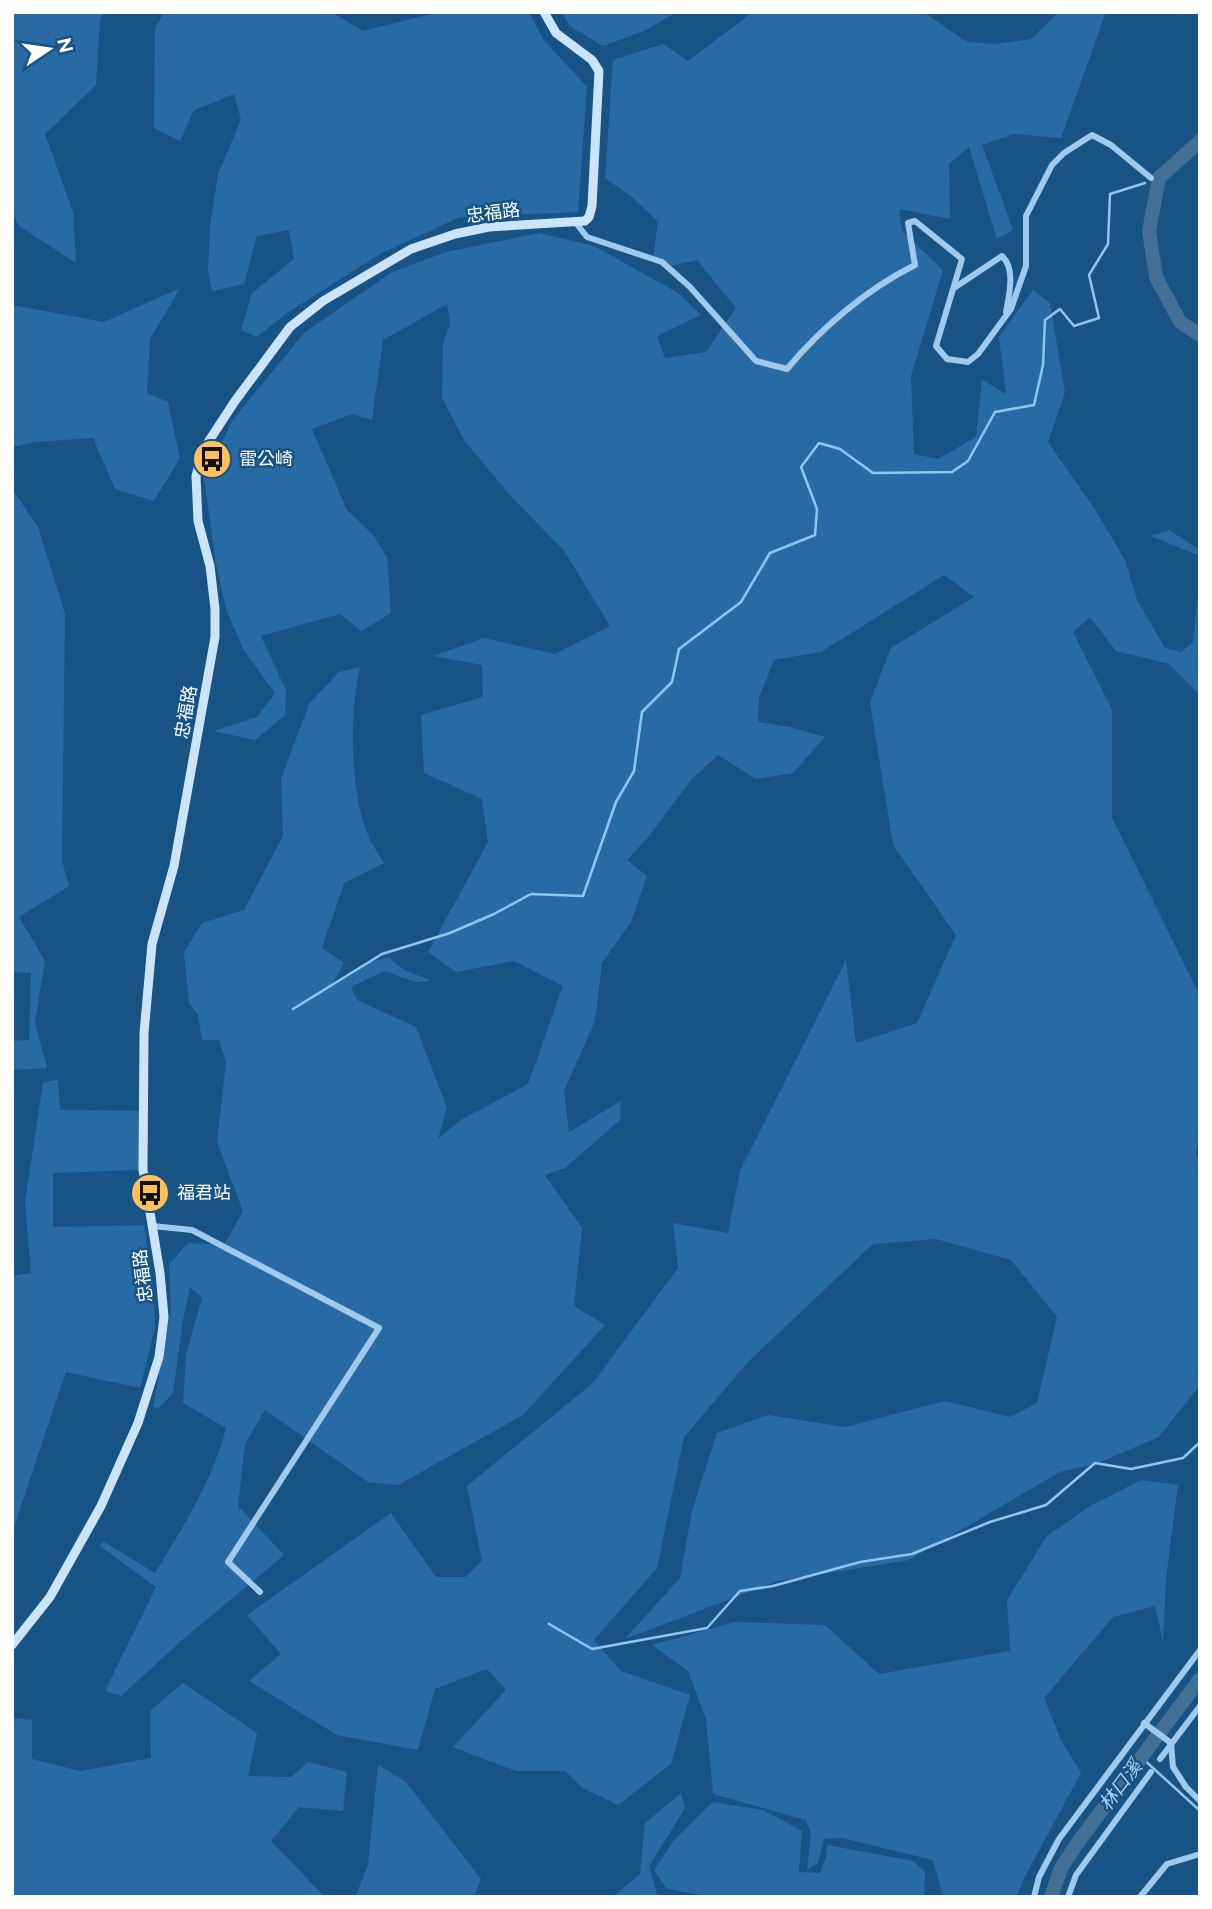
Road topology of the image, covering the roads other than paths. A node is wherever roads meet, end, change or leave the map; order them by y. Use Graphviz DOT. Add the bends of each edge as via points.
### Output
graph roads {
  1 [pos="544,12"];
  2 [pos="1151,178"];
  3 [pos="576,223"];
  4 [pos="954,288"];
  5 [pos="1006,316"];
  6 [pos="152,1226"];
  7 [pos="260,1592"];
  8 [pos="12,1645"];
  9 [pos="1200,1650"];
  10 [pos="1200,1706"];
  11 [pos="1147,1725"];
  12 [pos="1169,1741"];
  13 [pos="1160,1759"];
  14 [pos="1151,1772"];
  15 [pos="1200,1801"];
  16 [pos="1200,1854"];
  17 [pos="1034,1897"];
  18 [pos="1068,1897"];
  19 [pos="1140,1897"];
  1 -- 3 [label="street" via="556,33 592,60 599,71 592,206 589,217"];
  2 -- 5 [label="street" via="1092,135 1052,165 1026,216 1026,266"];
  3 -- 4 [label="street" via="587,237 662,262 756,361 787,369 869,292 915,265 908,223 915,221 962,259"];
  3 -- 6 [label="street, 忠福路" via="489,227 455,234 411,249 360,277 290,327 203,450 196,476 198,521 210,566 215,637 174,866 152,944 144,1033 143,1170"];
  4 -- 5 [label="street" via="1002,256 1010,271"];
  4 -- 5 [label="street" via="936,346 947,359 968,362"];
  6 -- 7 [label="street" via="192,1230 379,1328 229,1562"];
  6 -- 8 [label="street, 忠福路" via="163,1317 159,1357 138,1423 101,1506 56,1585"];
  9 -- 11 [label="street"];
  10 -- 12 [label="street"];
  11 -- 12 [label="street"];
  11 -- 17 [label="street" via="1059,1839"];
  12 -- 13 [label="street"];
  12 -- 15 [label="street" via="1172,1767"];
  14 -- 18 [label="street" via="1076,1875"];
  16 -- 19 [label="street" via="1167,1864"];
}
